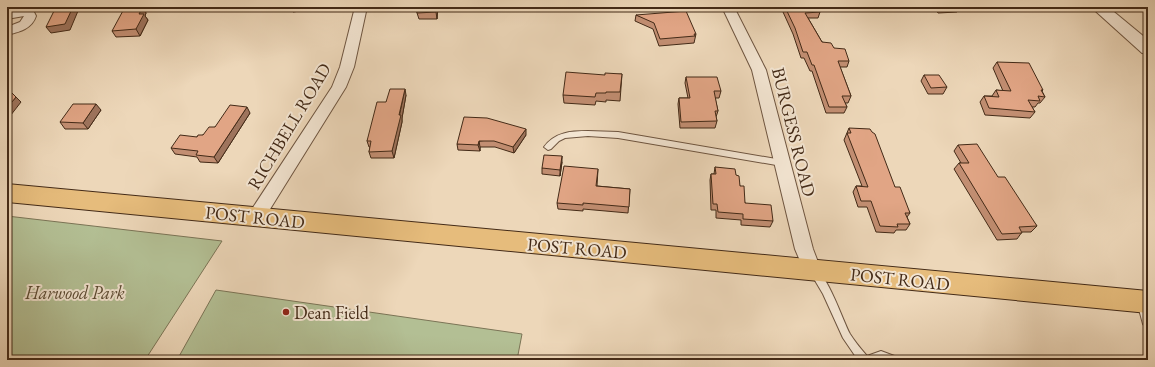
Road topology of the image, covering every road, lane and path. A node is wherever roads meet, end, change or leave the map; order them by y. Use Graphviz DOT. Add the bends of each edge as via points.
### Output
graph roads {
  1 [pos="361,7"];
  2 [pos="728,7"];
  3 [pos="1099,7"];
  4 [pos="7,15"];
  5 [pos="7,31"];
  6 [pos="1148,49"];
  7 [pos="548,147"];
  8 [pos="782,163"];
  9 [pos="7,193"];
  10 [pos="256,217"];
  11 [pos="812,270"];
  12 [pos="1146,310"];
  13 [pos="864,360"];
  14 [pos="870,360"];
  15 [pos="894,360"];
  1 -- 10 [label="street, RICHBELL ROAD" via="347,67 339,87"];
  2 -- 8 [label="street, BURGESS ROAD" via="759,70"];
  3 -- 6 [label="street"];
  4 -- 5 [label="street" via="22,12 29,14 30,19"];
  7 -- 8 [label="lane" via="564,136 600,134"];
  8 -- 11 [label="street, BURGESS ROAD" via="804,249"];
  9 -- 10 [label="main road, POST ROAD"];
  10 -- 11 [label="main road, POST ROAD"];
  11 -- 12 [label="main road, POST ROAD"];
  11 -- 13 [label="lane" via="826,291 846,337"];
  14 -- 15 [label="lane" via="881,356"];
}
